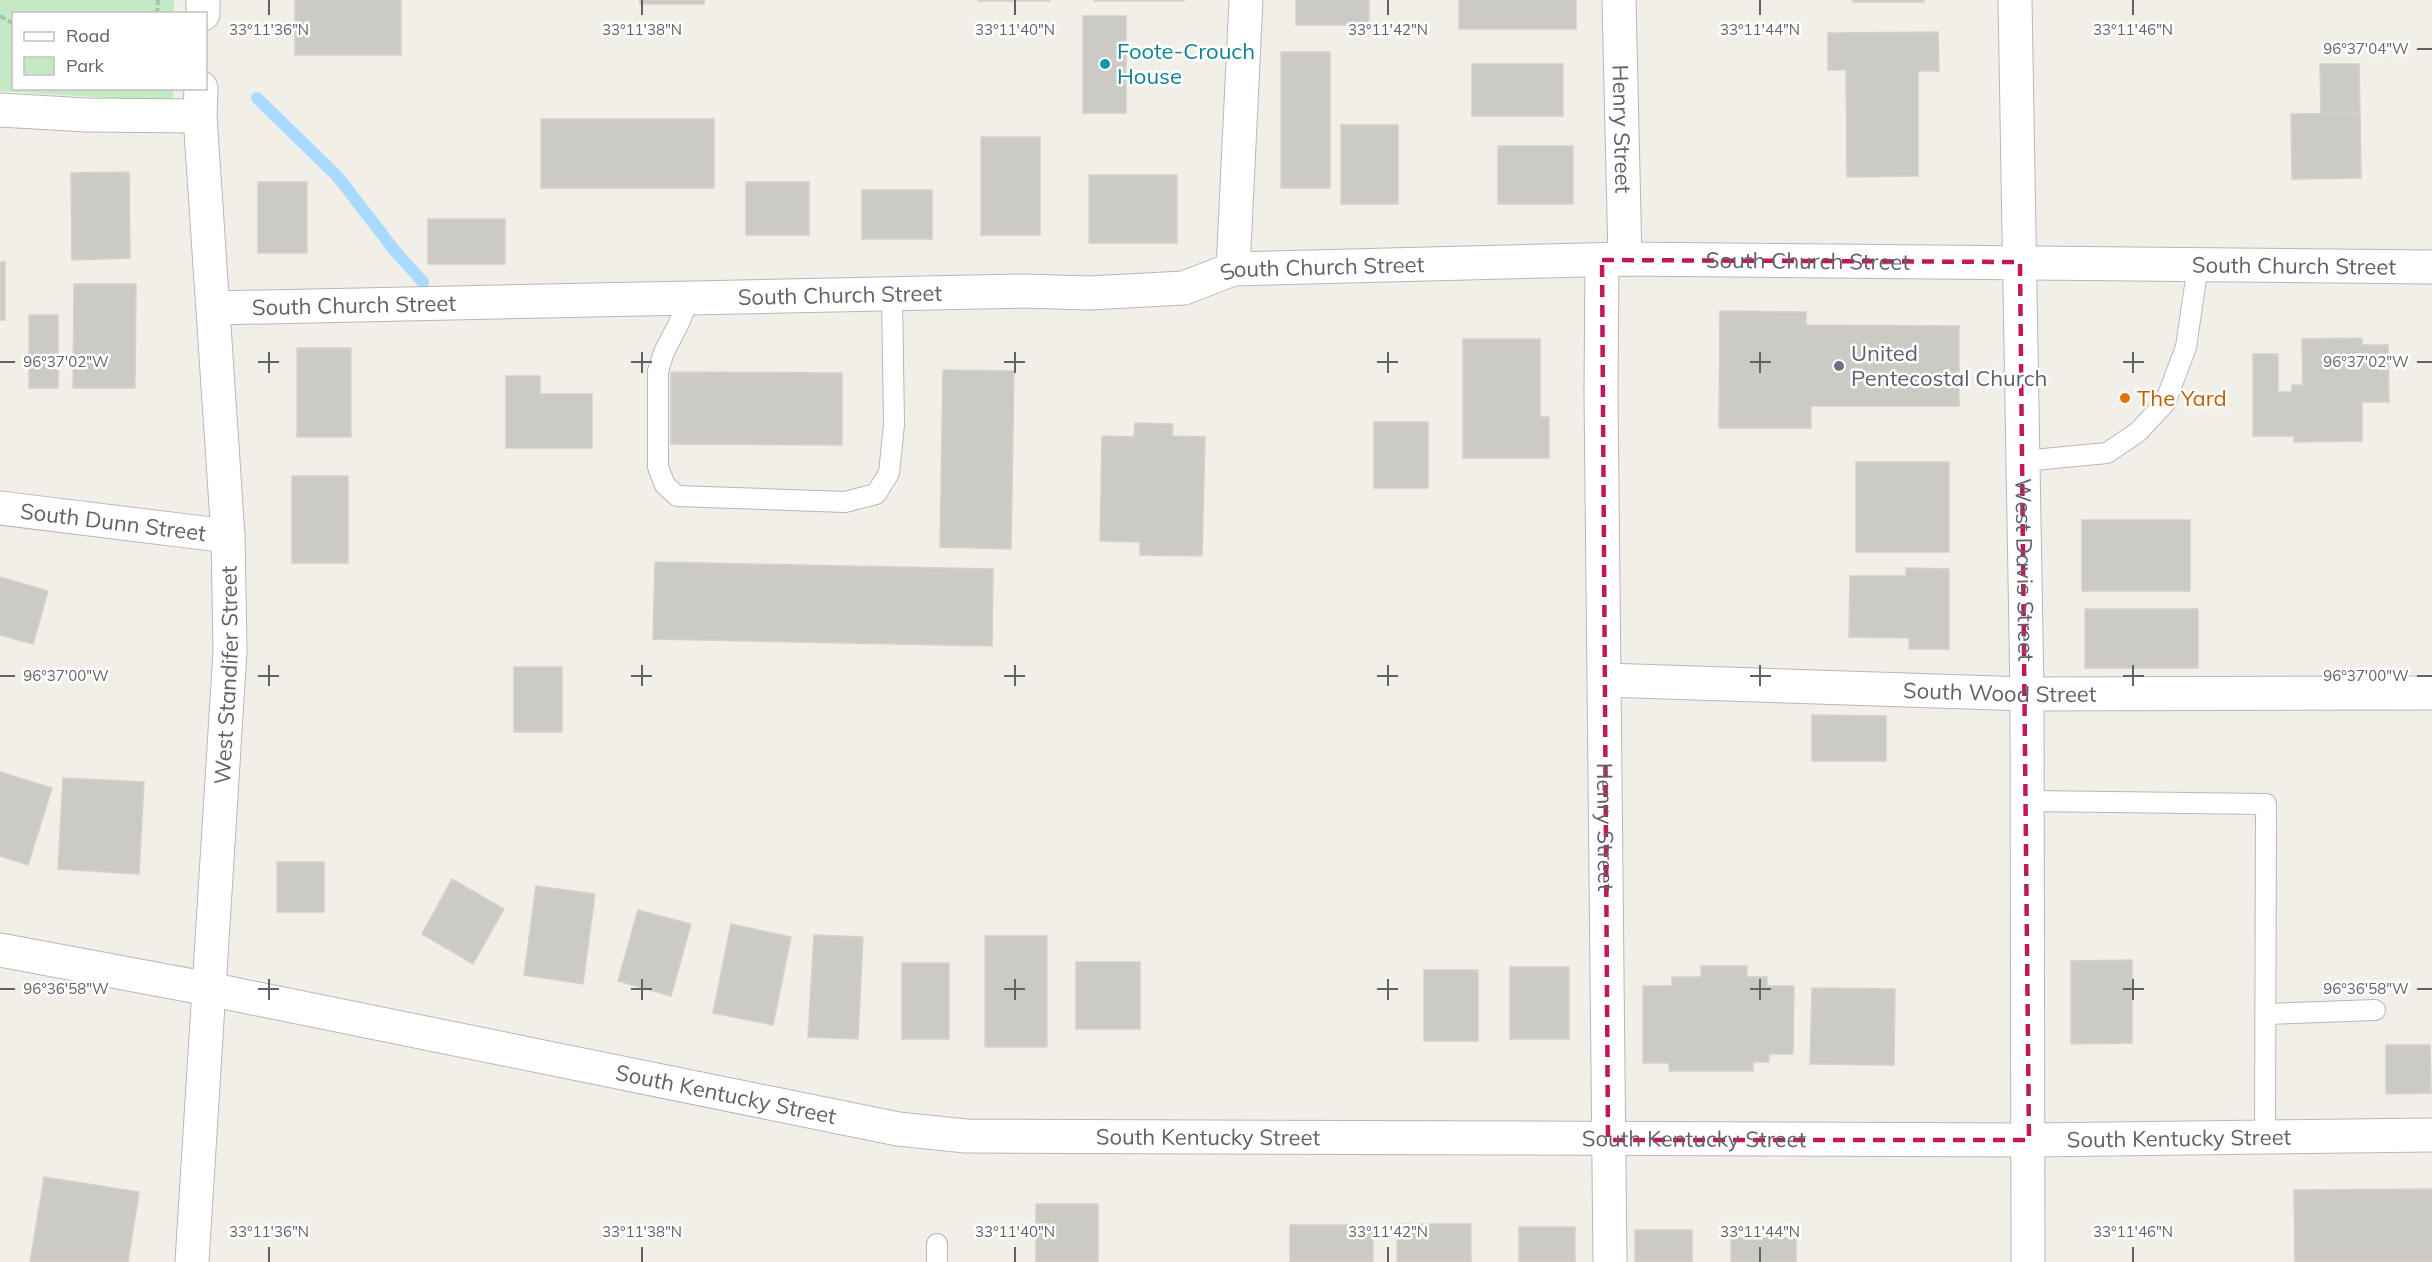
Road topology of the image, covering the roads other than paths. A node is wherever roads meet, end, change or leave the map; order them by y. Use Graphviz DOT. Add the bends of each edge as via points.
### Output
graph roads {
  1 [pos="1246,0"];
  2 [pos="1619,0"];
  3 [pos="2015,0"];
  4 [pos="200,102"];
  5 [pos="0,111"];
  6 [pos="1613,260"];
  7 [pos="2020,262"];
  8 [pos="2198,265"];
  9 [pos="2432,267"];
  10 [pos="1233,269"];
  11 [pos="892,294"];
  12 [pos="689,298"];
  13 [pos="213,308"];
  14 [pos="2023,460"];
  15 [pos="0,508"];
  16 [pos="228,536"];
  17 [pos="1604,680"];
  18 [pos="2432,693"];
  19 [pos="2026,694"];
  20 [pos="2027,801"];
  21 [pos="0,950"];
  22 [pos="210,989"];
  23 [pos="2375,1010"];
  24 [pos="2266,1014"];
  25 [pos="2432,1135"];
  26 [pos="2265,1137"];
  27 [pos="1608,1140"];
  28 [pos="2029,1140"];
  29 [pos="192,1262"];
  30 [pos="1610,1262"];
  31 [pos="2028,1262"];
  1 -- 10 [label="street"];
  2 -- 6 [label="street, Henry Street"];
  3 -- 7 [label="street, West Davis Street"];
  4 -- 5 [label="street" via="86,115"];
  4 -- 13 [label="street, West Standifer Street"];
  6 -- 7 [label="street, South Church Street"];
  6 -- 10 [label="street, South Church Street"];
  6 -- 17 [label="street, Henry Street" via="1601,392"];
  7 -- 8 [label="street, South Church Street"];
  7 -- 14 [label="street, West Davis Street"];
  8 -- 9 [label="street, South Church Street"];
  8 -- 14 [label="lane" via="2186,346 2165,403 2138,432 2107,453"];
  10 -- 11 [label="street, South Church Street" via="1184,288 1088,293"];
  11 -- 12 [label="street, South Church Street"];
  11 -- 12 [label="lane" via="894,425 890,474 876,494 845,502 677,496 665,485 658,467 658,371"];
  12 -- 13 [label="street, South Church Street"];
  13 -- 16 [label="street, West Standifer Street"];
  14 -- 19 [label="street, West Davis Street"];
  15 -- 16 [label="street, South Dunn Street"];
  16 -- 22 [label="street, West Standifer Street" via="230,651"];
  17 -- 19 [label="street, South Wood Street"];
  17 -- 27 [label="street, Henry Street"];
  18 -- 19 [label="street, South Wood Street"];
  19 -- 20 [label="street, West Davis Street"];
  20 -- 24 [label="lane" via="2266,804"];
  20 -- 28 [label="street, West Davis Street"];
  21 -- 22 [label="street, South Kentucky Street"];
  22 -- 27 [label="street, South Kentucky Street" via="898,1129 966,1136"];
  22 -- 29 [label="street, West Standifer Street"];
  23 -- 24 [label="lane"];
  24 -- 26 [label="lane"];
  25 -- 26 [label="street, South Kentucky Street"];
  26 -- 28 [label="street, South Kentucky Street"];
  27 -- 28 [label="street, South Kentucky Street"];
  27 -- 30 [label="street, Henry Street"];
  28 -- 31 [label="street, West Davis Street"];
}
